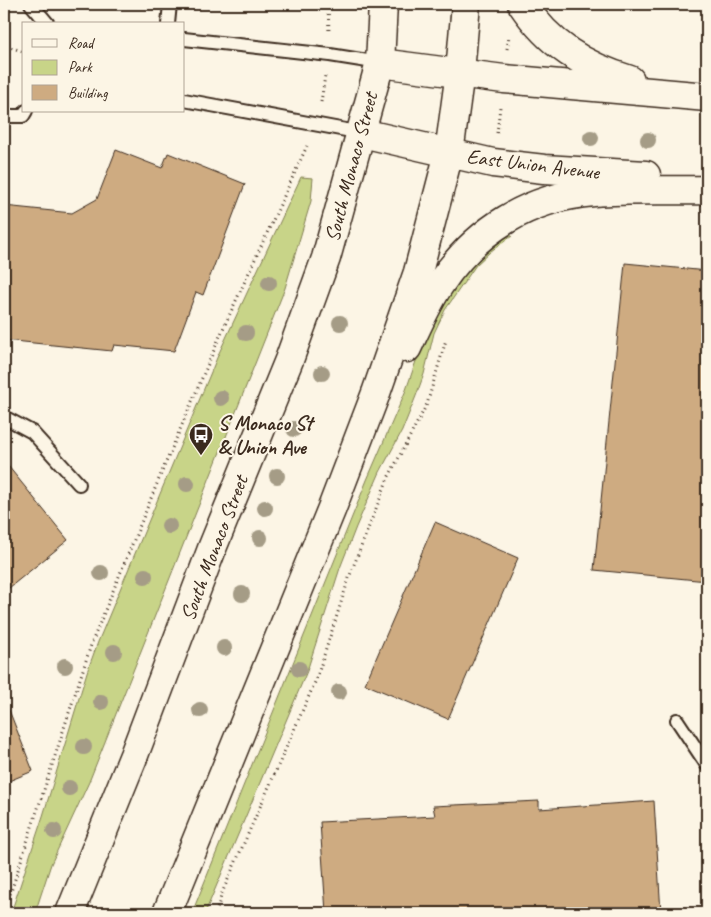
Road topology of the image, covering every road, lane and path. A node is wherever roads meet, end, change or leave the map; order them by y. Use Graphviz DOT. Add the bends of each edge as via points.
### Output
graph roads {
  1 [pos="31,4"];
  2 [pos="170,4"];
  3 [pos="328,4"];
  4 [pos="383,4"];
  5 [pos="466,4"];
  6 [pos="530,13"];
  7 [pos="46,22"];
  8 [pos="168,22"];
  9 [pos="185,39"];
  10 [pos="4,41"];
  11 [pos="22,51"];
  12 [pos="330,54"];
  13 [pos="380,63"];
  14 [pos="460,72"];
  15 [pos="504,79"];
  16 [pos="701,96"];
  17 [pos="185,100"];
  18 [pos="25,112"];
  19 [pos="4,116"];
  20 [pos="316,125"];
  21 [pos="362,133"];
  22 [pos="449,153"];
  23 [pos="493,163"];
  24 [pos="707,178"];
  25 [pos="707,190"];
  26 [pos="446,339"];
  27 [pos="4,417"];
  28 [pos="362,430"];
  29 [pos="79,484"];
  30 [pos="676,720"];
  31 [pos="707,765"];
  32 [pos="4,892"];
  33 [pos="11,893"];
  34 [pos="4,913"];
  35 [pos="70,913"];
  36 [pos="167,913"];
  37 [pos="216,913"];
  1 -- 7 [label="lane"];
  2 -- 8 [label="lane"];
  3 -- 12 [label="path"];
  4 -- 13 [label="main road, South Monaco Street"];
  5 -- 14 [label="main road"];
  6 -- 15 [label="path" via="508,36"];
  6 -- 16 [label="main road" via="544,32 586,64 628,80"];
  9 -- 12 [label="lane"];
  10 -- 11 [label="path"];
  12 -- 13 [label="lane"];
  12 -- 20 [label="path"];
  13 -- 14 [label="main road"];
  13 -- 21 [label="main road, South Monaco Street"];
  14 -- 15 [label="main road"];
  14 -- 22 [label="main road"];
  15 -- 16 [label="main road"];
  15 -- 23 [label="path"];
  17 -- 20 [label="lane"];
  18 -- 19 [label="lane" via="22,116"];
  20 -- 21 [label="lane"];
  20 -- 33 [label="path" via="223,329 92,642"];
  21 -- 22 [label="main road, East Union Avenue"];
  21 -- 35 [label="main road, South Monaco Street" via="326,258 289,360"];
  22 -- 23 [label="main road, East Union Avenue"];
  22 -- 28 [label="main road" via="418,272"];
  23 -- 24 [label="main road, East Union Avenue"];
  25 -- 28 [label="main road" via="570,195 548,200 508,217 470,247 440,284"];
  26 -- 37 [label="path" via="426,404 388,478 350,575 316,680"];
  27 -- 29 [label="lane" via="32,432"];
  28 -- 36 [label="main road"];
  30 -- 31 [label="lane"];
  32 -- 33 [label="path"];
  33 -- 34 [label="path"];
}
